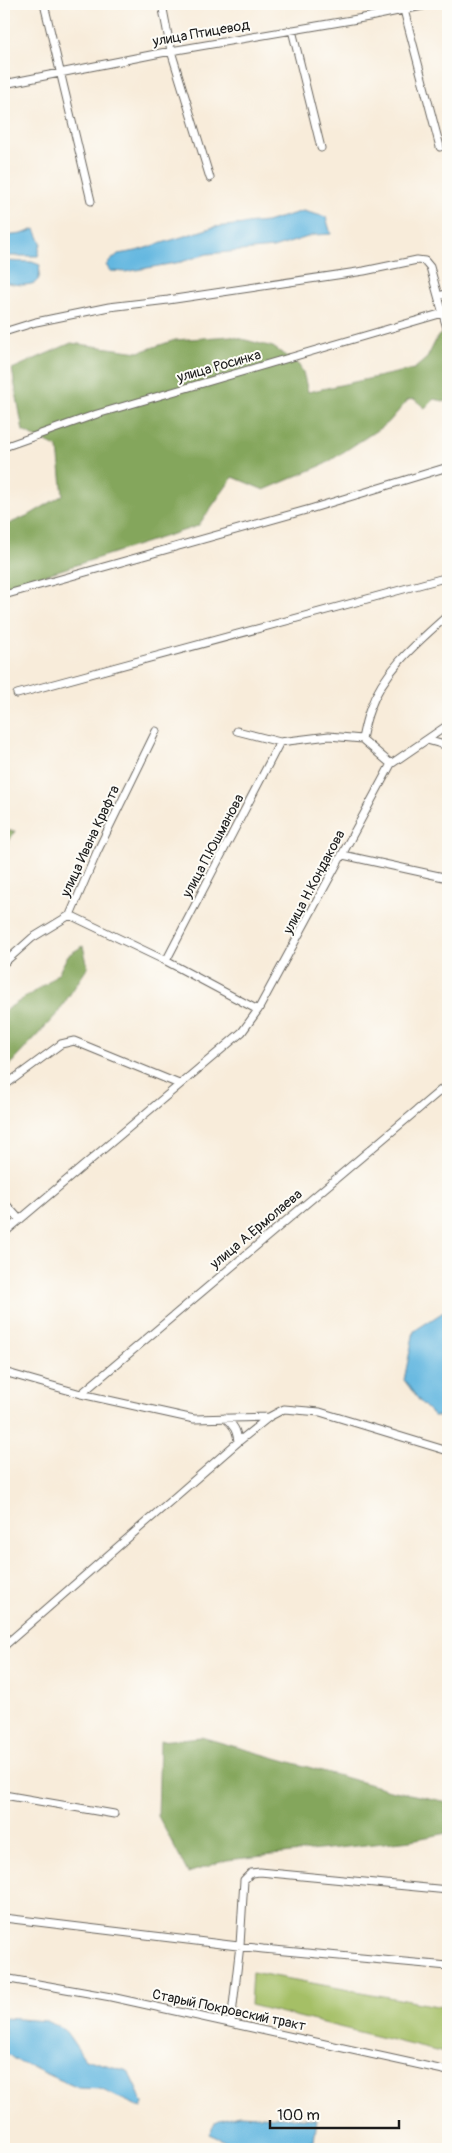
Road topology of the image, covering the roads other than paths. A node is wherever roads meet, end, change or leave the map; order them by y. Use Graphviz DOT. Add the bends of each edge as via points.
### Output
graph roads {
  1 [pos="44,4"];
  2 [pos="162,4"];
  3 [pos="432,4"];
  4 [pos="404,10"];
  5 [pos="292,30"];
  6 [pos="171,51"];
  7 [pos="60,72"];
  8 [pos="4,84"];
  9 [pos="440,147"];
  10 [pos="321,148"];
  11 [pos="210,178"];
  12 [pos="91,201"];
  13 [pos="448,294"];
  14 [pos="439,296"];
  15 [pos="443,313"];
  16 [pos="4,332"];
  17 [pos="448,332"];
  18 [pos="4,447"];
  19 [pos="448,467"];
  20 [pos="448,577"];
  21 [pos="4,595"];
  22 [pos="448,615"];
  23 [pos="17,694"];
  24 [pos="448,725"];
  25 [pos="156,731"];
  26 [pos="237,731"];
  27 [pos="362,739"];
  28 [pos="427,740"];
  29 [pos="280,742"];
  30 [pos="448,746"];
  31 [pos="390,764"];
  32 [pos="343,855"];
  33 [pos="448,878"];
  34 [pos="70,915"];
  35 [pos="166,961"];
  36 [pos="4,963"];
  37 [pos="258,1010"];
  38 [pos="179,1084"];
  39 [pos="448,1084"];
  40 [pos="4,1086"];
  41 [pos="4,1202"];
  42 [pos="20,1220"];
  43 [pos="4,1233"];
  44 [pos="4,1372"];
  45 [pos="80,1394"];
  46 [pos="269,1417"];
  47 [pos="225,1418"];
  48 [pos="238,1442"];
  49 [pos="448,1451"];
  50 [pos="4,1646"];
  51 [pos="4,1795"];
  52 [pos="114,1814"];
  53 [pos="448,1890"];
  54 [pos="4,1918"];
  55 [pos="240,1945"];
  56 [pos="448,1966"];
  57 [pos="4,1978"];
  58 [pos="231,2023"];
  59 [pos="448,2071"];
  1 -- 7 [label="street"];
  2 -- 6 [label="street"];
  3 -- 4 [label="street, улица Птицевод"];
  4 -- 5 [label="street, улица Птицевод"];
  4 -- 9 [label="street"];
  5 -- 6 [label="street, улица Птицевод"];
  5 -- 10 [label="street"];
  6 -- 7 [label="street, улица Птицевод"];
  6 -- 11 [label="street"];
  7 -- 8 [label="street, улица Птицевод"];
  7 -- 12 [label="street"];
  13 -- 14 [label="street"];
  14 -- 15 [label="street"];
  14 -- 16 [label="street" via="430,267 425,261 417,260 364,271 109,306"];
  15 -- 17 [label="street"];
  15 -- 18 [label="street, улица Росинка" via="97,414"];
  19 -- 21 [label="street" via="291,515"];
  20 -- 23 [label="street"];
  22 -- 27 [label="street" via="415,644 387,678 370,707"];
  24 -- 28 [label="street"];
  25 -- 34 [label="street, улица Ивана Крафта"];
  26 -- 29 [label="street"];
  27 -- 29 [label="street" via="329,736"];
  27 -- 31 [label="street"];
  28 -- 30 [label="street"];
  28 -- 31 [label="street"];
  29 -- 35 [label="street, улица П.Юшманова"];
  31 -- 32 [label="street, улица Н.Кондакова"];
  32 -- 33 [label="street"];
  32 -- 37 [label="street, улица Н.Кондакова"];
  34 -- 35 [label="street"];
  34 -- 36 [label="street, улица Ивана Крафта" via="32,938"];
  35 -- 37 [label="street"];
  37 -- 38 [label="street, улица Н.Кондакова" via="242,1032"];
  38 -- 40 [label="street" via="74,1041 62,1044"];
  38 -- 42 [label="street, улица Н.Кондакова"];
  39 -- 45 [label="street, улица А.Ермолаева"];
  41 -- 42 [label="street"];
  42 -- 43 [label="street, улица Н.Кондакова"];
  44 -- 45 [label="street"];
  45 -- 47 [label="street" via="194,1419"];
  46 -- 47 [label="street"];
  46 -- 48 [label="street"];
  46 -- 49 [label="street" via="284,1409 320,1412"];
  47 -- 48 [label="street" via="237,1432"];
  48 -- 50 [label="street"];
  51 -- 52 [label="street"];
  53 -- 55 [label="street" via="251,1873 244,1880"];
  54 -- 55 [label="street"];
  55 -- 56 [label="street"];
  55 -- 58 [label="street"];
  57 -- 58 [label="street, Старый Покровский тракт"];
  58 -- 59 [label="street, Старый Покровский тракт"];
}
